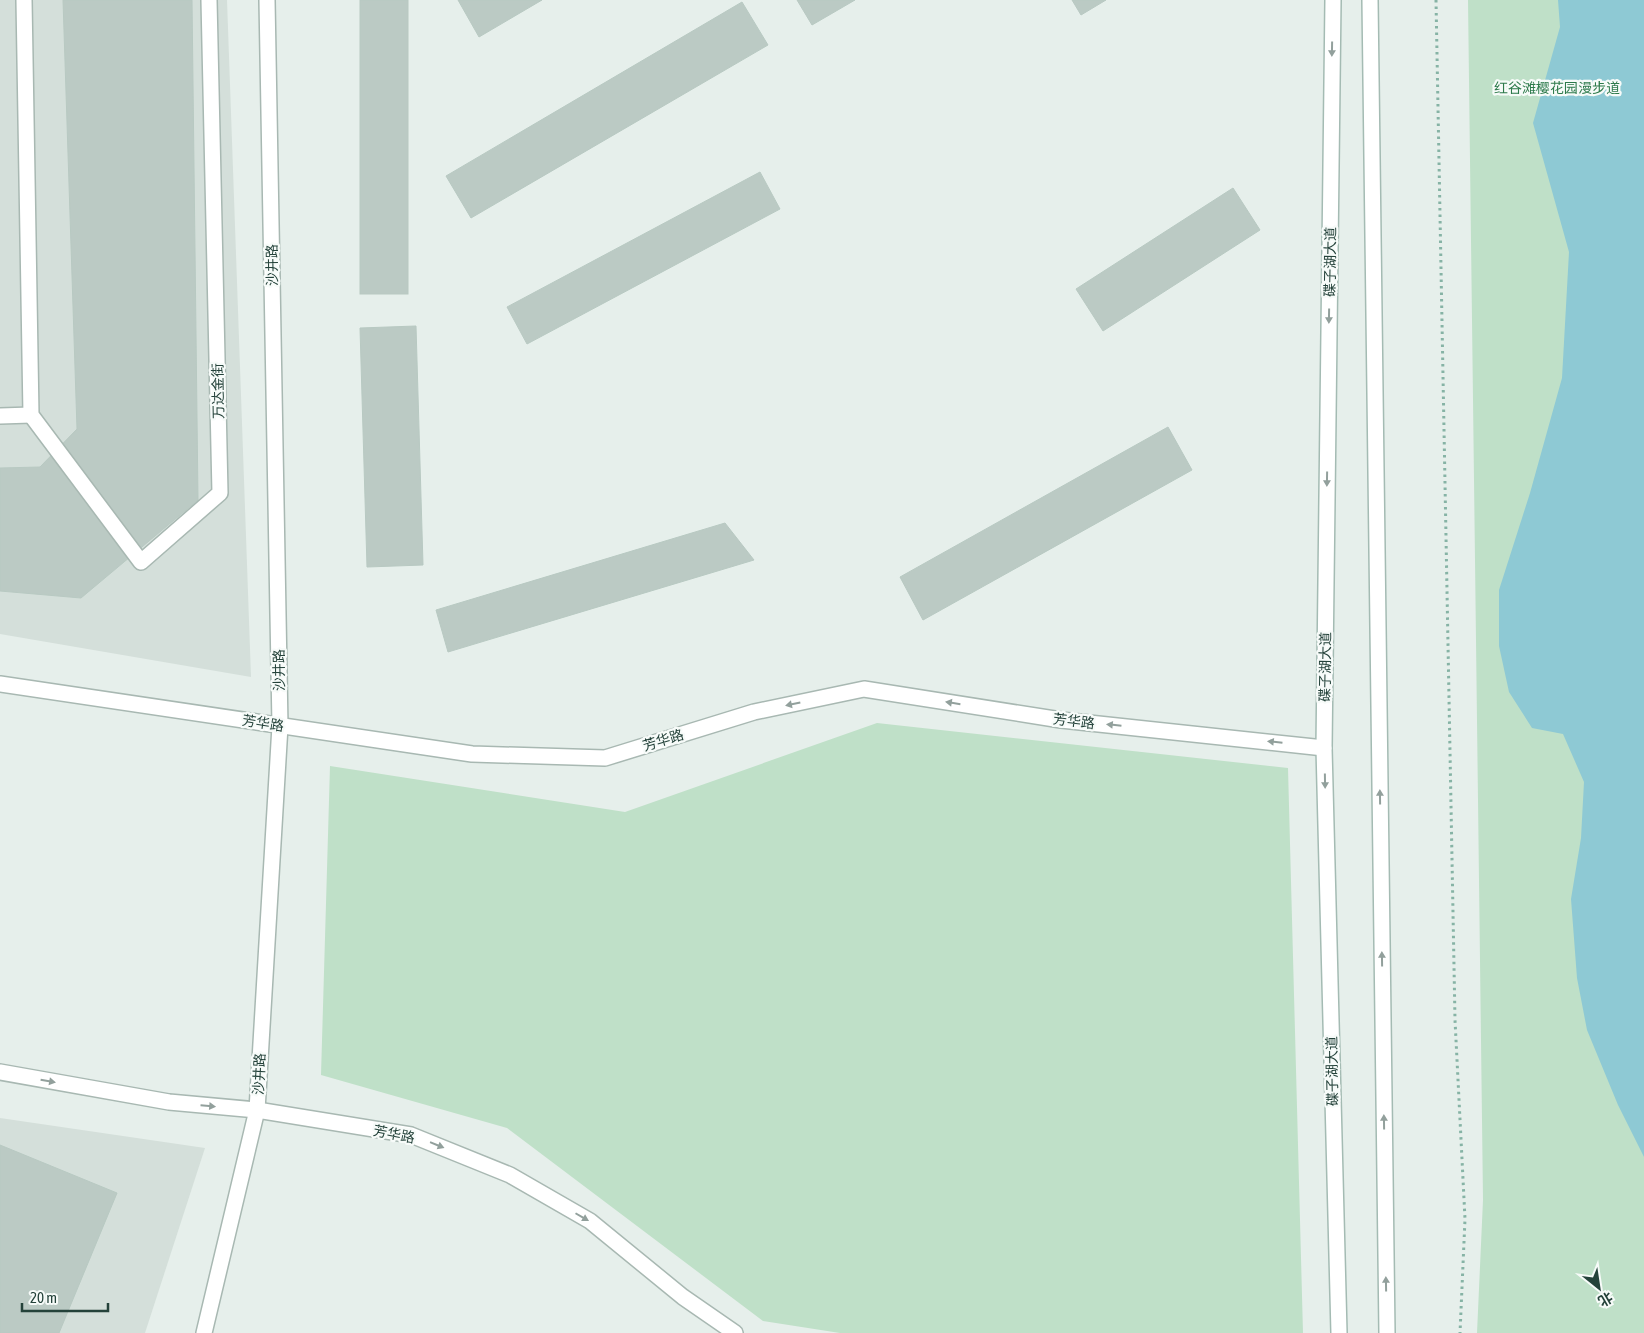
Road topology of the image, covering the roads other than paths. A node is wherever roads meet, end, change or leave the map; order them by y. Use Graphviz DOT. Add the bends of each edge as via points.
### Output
graph roads {
  1 [pos="24,0"];
  2 [pos="209,0"];
  3 [pos="267,0"];
  4 [pos="1333,0"];
  5 [pos="1370,0"];
  6 [pos="30,415"];
  7 [pos="0,416"];
  8 [pos="0,684"];
  9 [pos="280,726"];
  10 [pos="1324,748"];
  11 [pos="0,1072"];
  12 [pos="257,1110"];
  13 [pos="204,1333"];
  14 [pos="735,1333"];
  15 [pos="1339,1333"];
  16 [pos="1387,1333"];
  1 -- 6 [label="street"];
  2 -- 6 [label="street, 万达金街" via="220,493 141,562"];
  3 -- 9 [label="street, 沙井路"];
  4 -- 10 [label="street, 碟子湖大道, one-way"];
  16 -- 5 [label="street, one-way"];
  6 -- 7 [label="street"];
  8 -- 9 [label="street, 芳华路"];
  10 -- 9 [label="street, 芳华路, one-way" via="1061,720 864,689 754,712 605,758 472,754"];
  9 -- 12 [label="street, 沙井路"];
  10 -- 15 [label="street, 碟子湖大道, one-way"];
  11 -- 12 [label="street, 芳华路, one-way" via="169,1102"];
  12 -- 13 [label="street, 沙井路"];
  12 -- 14 [label="street, 芳华路, one-way" via="411,1135 510,1175 590,1221 683,1297"];
}
